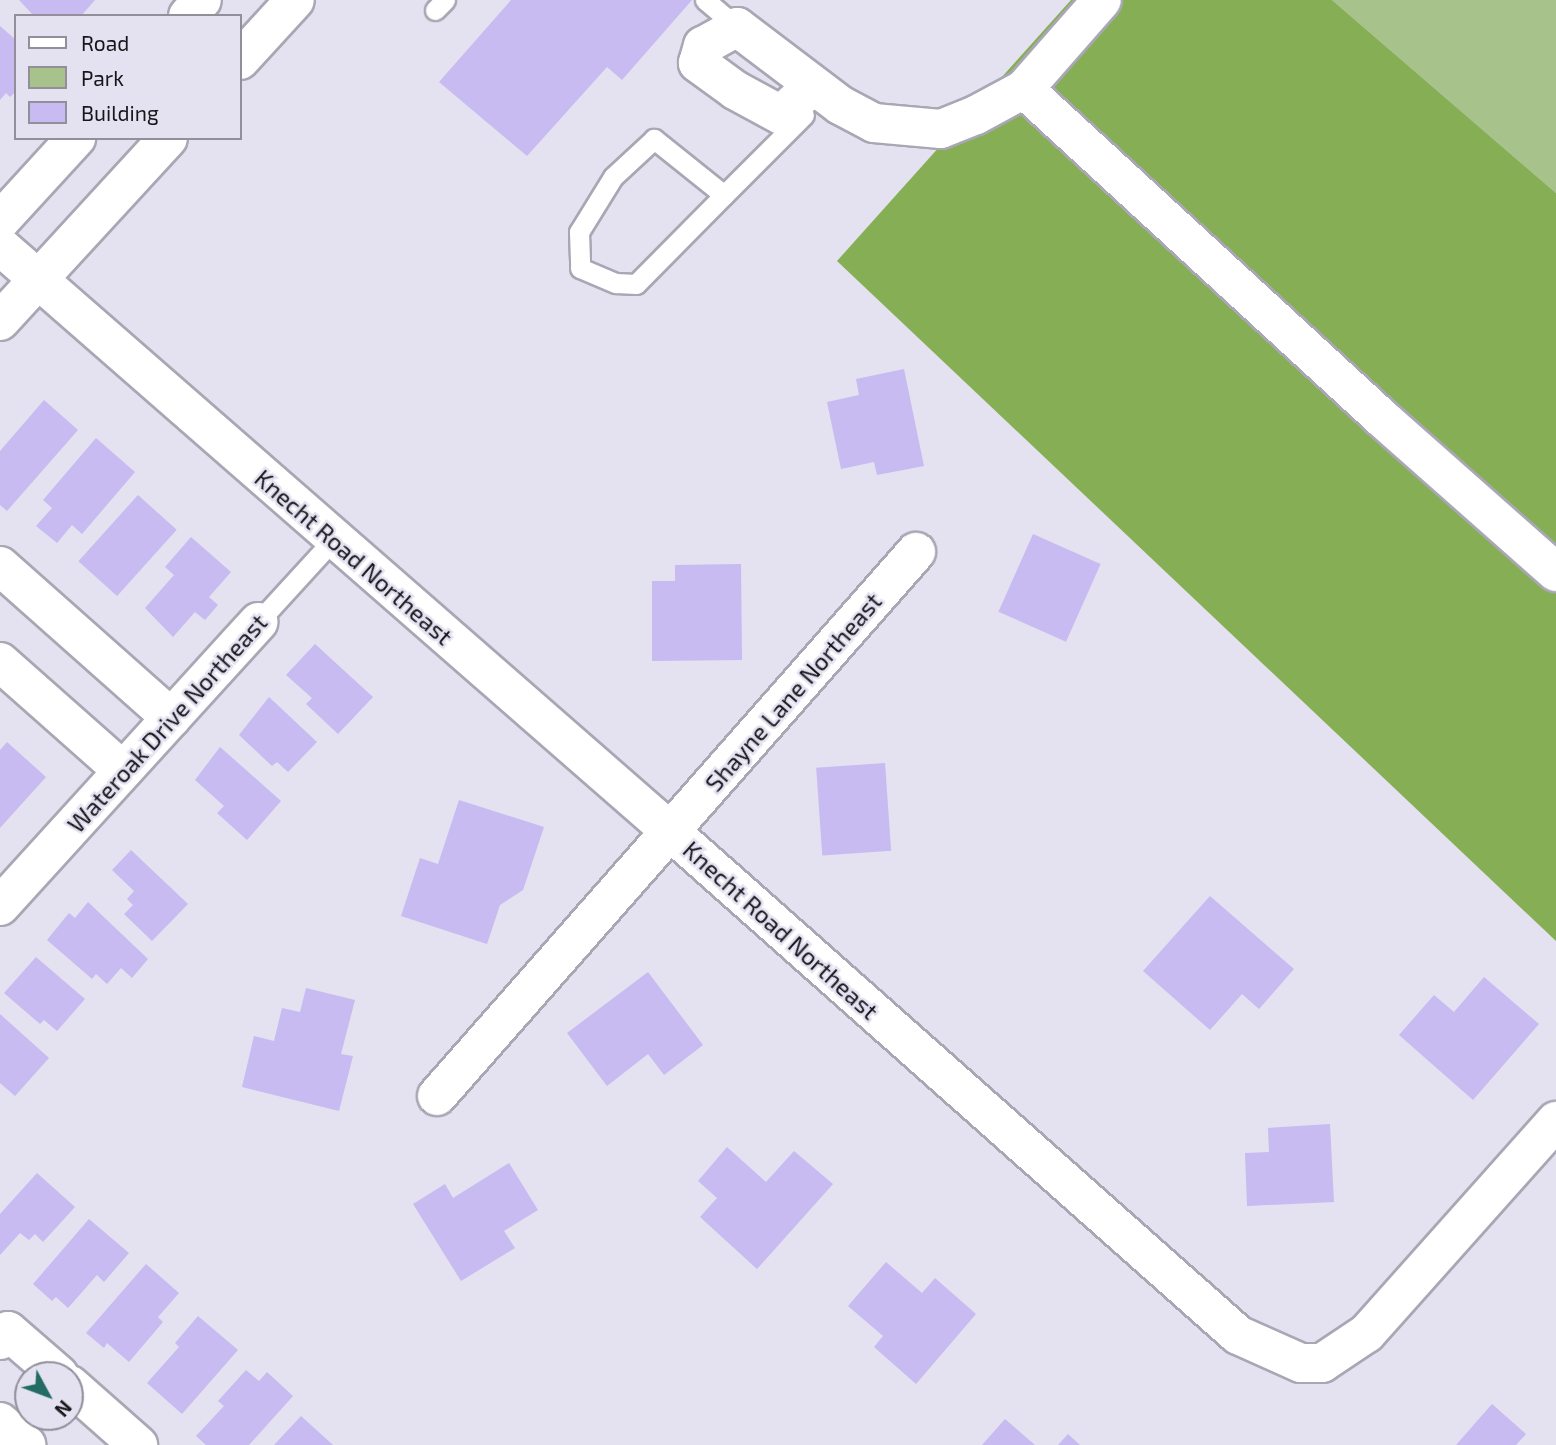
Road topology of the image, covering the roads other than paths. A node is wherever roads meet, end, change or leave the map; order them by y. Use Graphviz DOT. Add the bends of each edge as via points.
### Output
graph roads {
  1 [pos="202,0"];
  2 [pos="295,0"];
  3 [pos="705,0"];
  4 [pos="1102,0"];
  5 [pos="190,14"];
  6 [pos="737,27"];
  7 [pos="242,58"];
  8 [pos="1024,89"];
  9 [pos="818,90"];
  10 [pos="74,140"];
  11 [pos="165,140"];
  12 [pos="724,195"];
  13 [pos="0,221"];
  14 [pos="0,246"];
  15 [pos="38,279"];
  16 [pos="0,321"];
  17 [pos="333,540"];
  18 [pos="916,552"];
  19 [pos="0,566"];
  20 [pos="1556,572"];
  21 [pos="258,622"];
  22 [pos="0,662"];
  23 [pos="171,718"];
  24 [pos="123,771"];
  25 [pos="670,831"];
  26 [pos="0,906"];
  27 [pos="438,1096"];
  28 [pos="1556,1121"];
  29 [pos="0,1340"];
  30 [pos="43,1361"];
  31 [pos="84,1397"];
  32 [pos="0,1423"];
  33 [pos="26,1445"];
  34 [pos="138,1445"];
  1 -- 5 [label="street"];
  2 -- 7 [label="street"];
  3 -- 6 [label="lane"];
  4 -- 8 [label="street"];
  6 -- 9 [label="street"];
  6 -- 9 [label="street" via="703,46 698,63 781,115"];
  8 -- 9 [label="street" via="941,129 874,122"];
  8 -- 20 [label="street" via="1362,401"];
  9 -- 12 [label="lane"];
  10 -- 13 [label="street"];
  11 -- 15 [label="street"];
  12 -- 12 [label="lane" via="636,284 616,283 580,268 579,232 613,177 654,139"];
  14 -- 15 [label="street, Knecht Road Northeast"];
  15 -- 16 [label="street"];
  15 -- 17 [label="street, Knecht Road Northeast"];
  17 -- 21 [label="lane, Wateroak Drive Northeast"];
  17 -- 25 [label="street, Knecht Road Northeast"];
  18 -- 25 [label="street, Shayne Lane Northeast"];
  19 -- 23 [label="street"];
  21 -- 23 [label="street, Wateroak Drive Northeast"];
  22 -- 24 [label="street"];
  23 -- 24 [label="street, Wateroak Drive Northeast"];
  24 -- 26 [label="street, Wateroak Drive Northeast"];
  25 -- 27 [label="street, Shayne Lane Northeast"];
  25 -- 28 [label="street, Knecht Road Northeast" via="1238,1335 1301,1363 1322,1363 1367,1333"];
  29 -- 30 [label="street" via="8,1331"];
  31 -- 34 [label="street"];
  32 -- 33 [label="street"];
}
